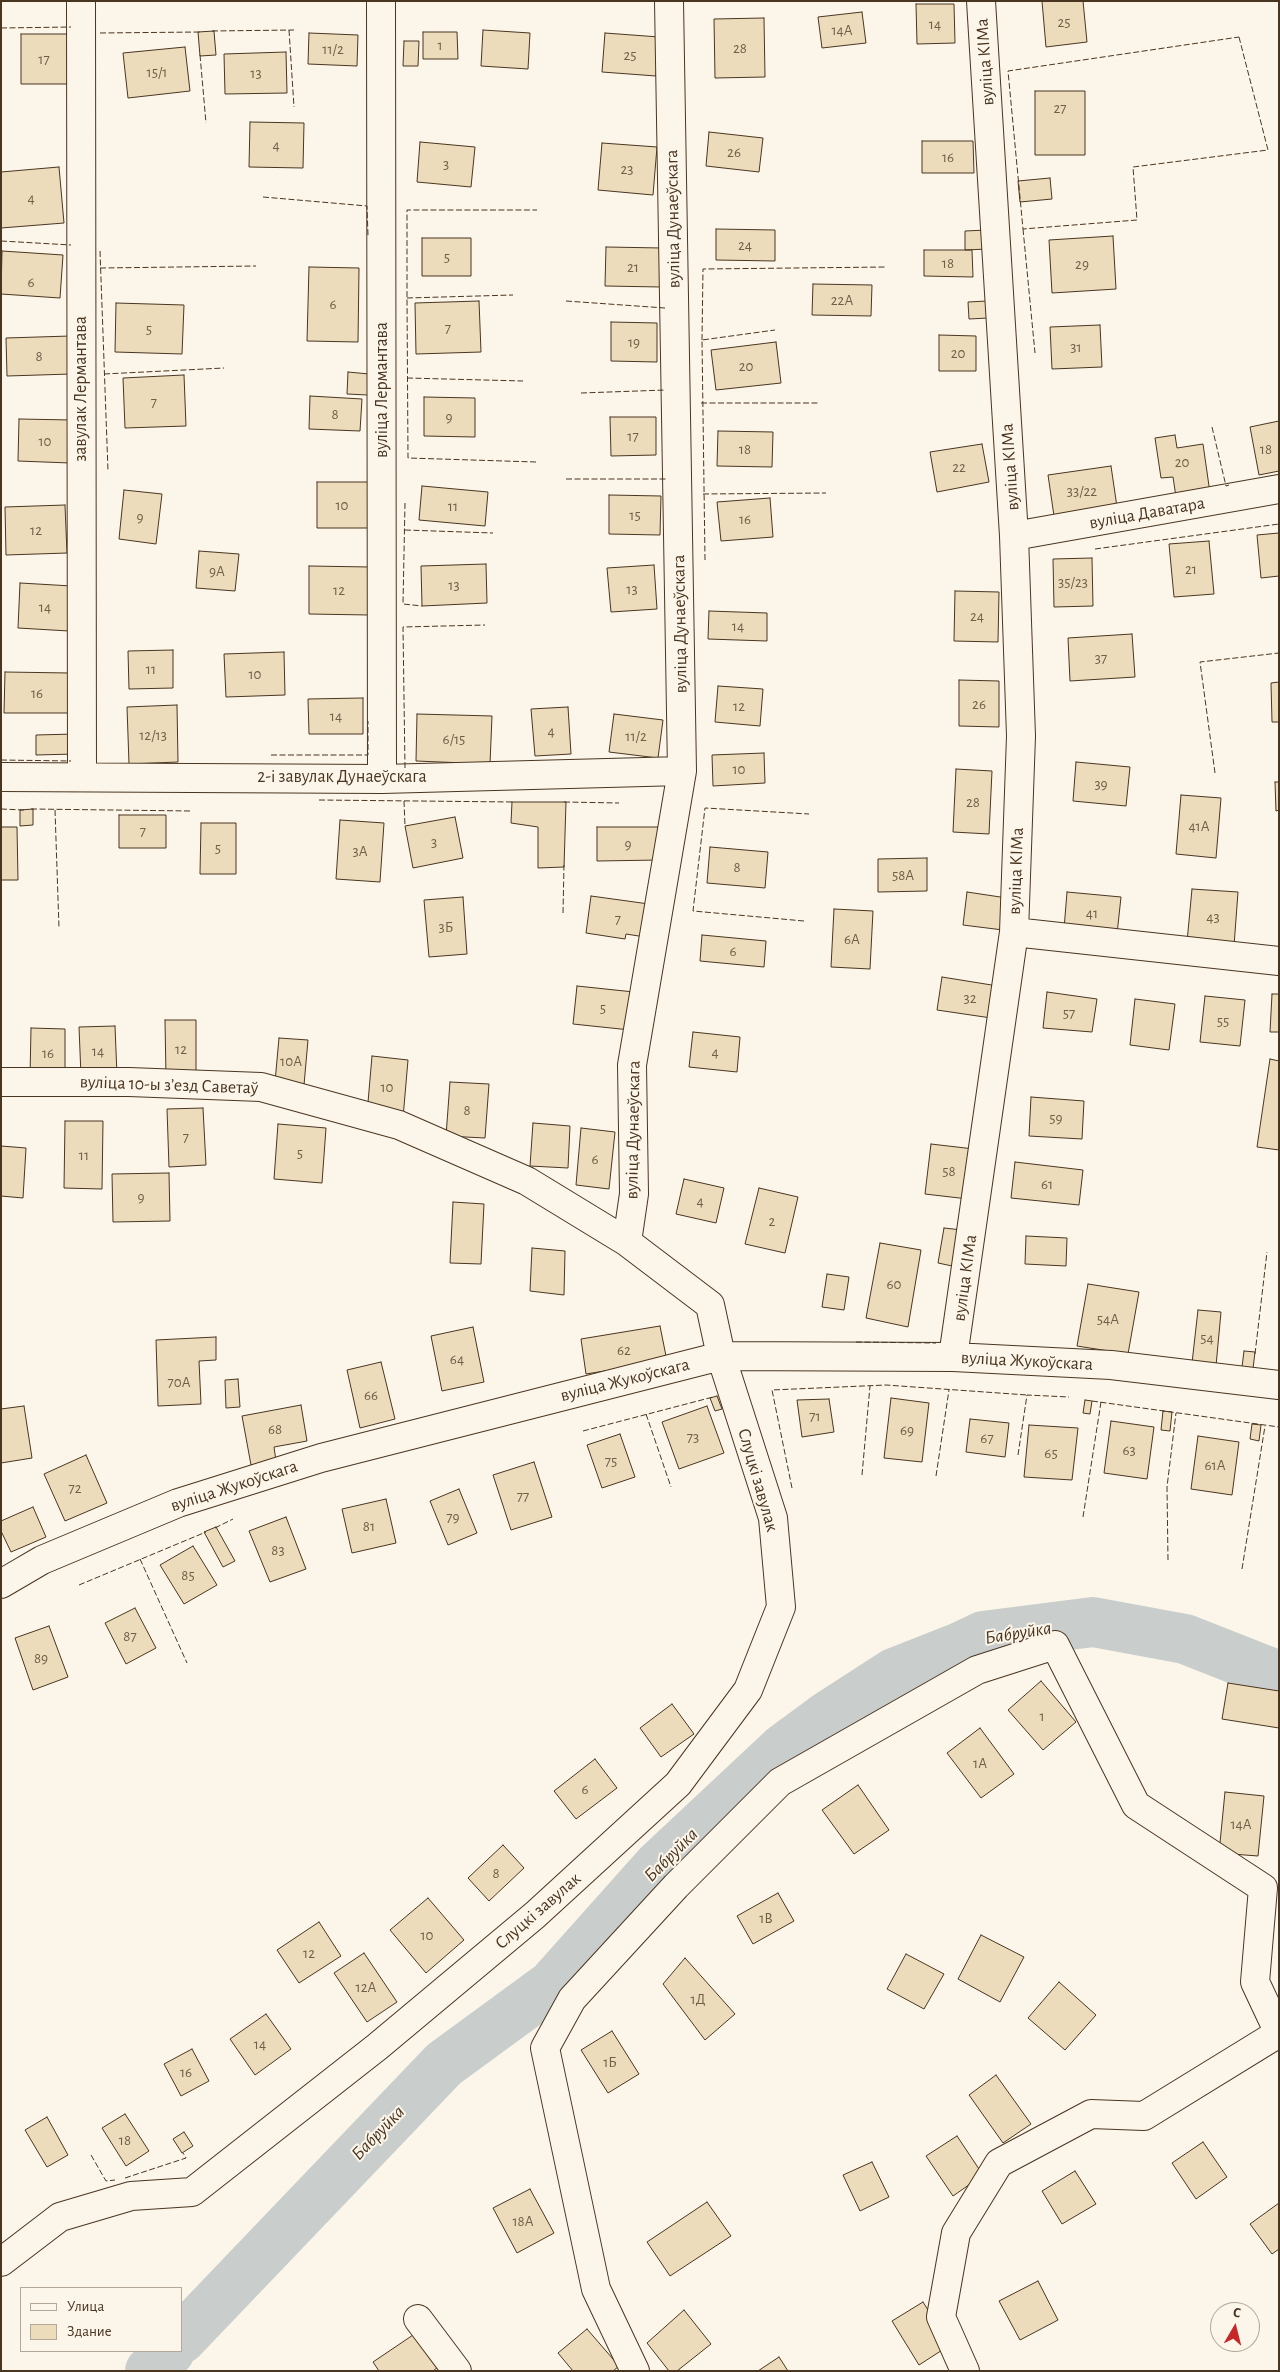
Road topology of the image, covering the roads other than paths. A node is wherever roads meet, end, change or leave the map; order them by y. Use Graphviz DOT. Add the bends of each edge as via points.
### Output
graph roads {
  1 [pos="81,1"];
  2 [pos="381,1"];
  3 [pos="669,1"];
  4 [pos="981,1"];
  5 [pos="1279,490"];
  6 [pos="1014,536"];
  7 [pos="682,771"];
  8 [pos="82,776"];
  9 [pos="1,777"];
  10 [pos="382,779"];
  11 [pos="1014,932"];
  12 [pos="1279,961"];
  13 [pos="1,1082"];
  14 [pos="627,1242"];
  15 [pos="721,1356"];
  16 [pos="953,1357"];
  17 [pos="1279,1385"];
  18 [pos="1,1584"];
  19 [pos="1279,2033"];
  20 [pos="1,2262"];
  21 [pos="418,2319"];
  22 [pos="457,2371"];
  23 [pos="635,2371"];
  24 [pos="965,2371"];
  1 -- 8 [label="street, завулак Лермантава"];
  2 -- 10 [label="street, вуліца Лермантава"];
  3 -- 7 [label="street, вуліца Дунаеўскага"];
  4 -- 6 [label="street, вуліца КІМа"];
  5 -- 6 [label="street, вуліца Даватара"];
  6 -- 11 [label="street, вуліца КІМа" via="1021,736"];
  7 -- 10 [label="street, 2-і завулак Дунаеўскага"];
  7 -- 14 [label="street, вуліца Дунаеўскага" via="632,1065 634,1194"];
  8 -- 9 [label="street, 2-і завулак Дунаеўскага"];
  8 -- 10 [label="street, 2-і завулак Дунаеўскага"];
  11 -- 12 [label="street, вуліца КІМа"];
  11 -- 16 [label="street, вуліца КІМа"];
  13 -- 14 [label="street, вуліца 10-ы зʼезд Саветаў" via="261,1087 399,1125 527,1181"];
  14 -- 15 [label="street, вуліца 10-ы зʼезд Саветаў" via="710,1305"];
  15 -- 16 [label="street, вуліца Жукоўскага"];
  15 -- 18 [label="street, вуліца Жукоўскага" via="321,1458 178,1503 42,1560"];
  15 -- 20 [label="street, Слуцкі завулак" via="773,1518 781,1607 748,1690 678,1784 535,1915 445,1991 192,2192 131,2196 60,2217"];
  16 -- 17 [label="street, вуліца Жукоўскага" via="1111,1365"];
  19 -- 23 [label="street" via="1255,1982 1263,1888 1136,1805 1055,1645 977,1670 780,1782 676,1886 572,1999 545,2048 596,2290"];
  19 -- 24 [label="street" via="1144,2116 1090,2114 999,2163 956,2233 941,2317"];
  21 -- 22 [label="street"];
}
